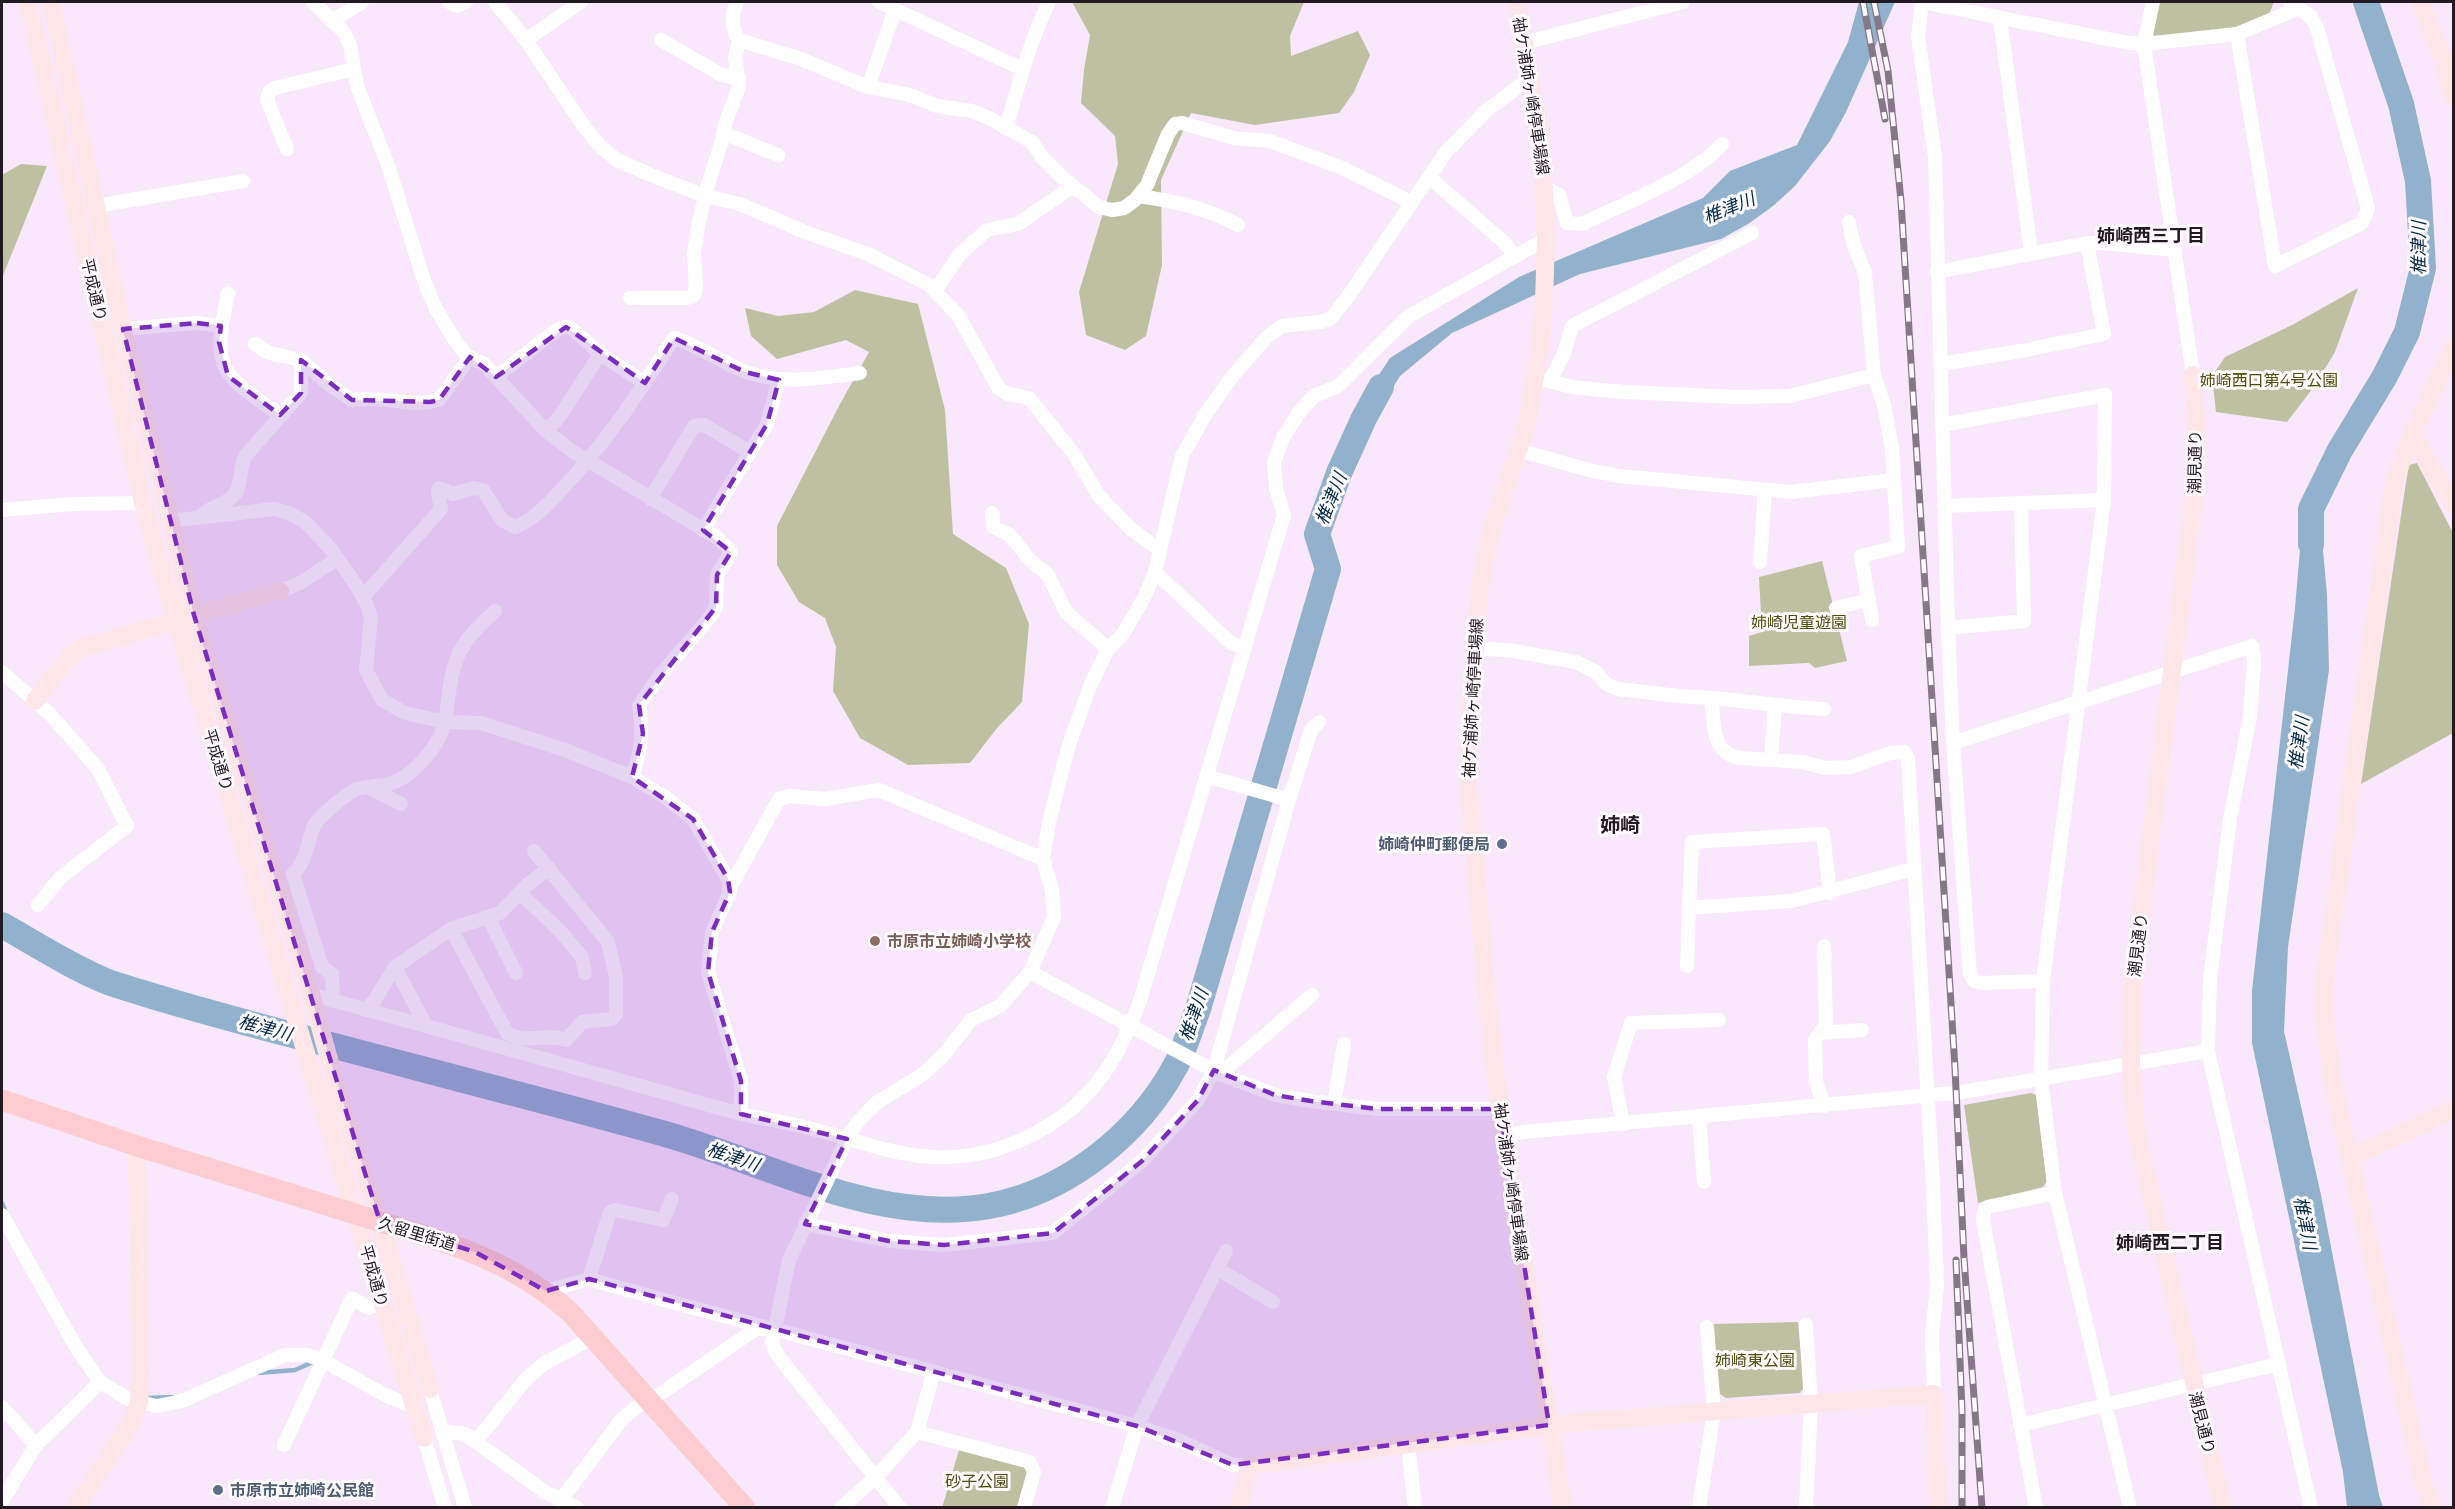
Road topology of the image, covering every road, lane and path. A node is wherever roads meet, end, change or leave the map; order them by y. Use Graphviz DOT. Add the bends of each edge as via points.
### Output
graph roads {
  1 [pos="28,2"];
  2 [pos="51,2"];
  3 [pos="314,2"];
  4 [pos="362,2"];
  5 [pos="449,2"];
  6 [pos="466,2"];
  7 [pos="495,2"];
  8 [pos="581,2"];
  9 [pos="737,2"];
  10 [pos="879,2"];
  11 [pos="1048,2"];
  12 [pos="1517,2"];
  13 [pos="1683,2"];
  14 [pos="1922,2"];
  15 [pos="2152,2"];
  16 [pos="2426,3"];
  17 [pos="2294,5"];
  18 [pos="895,10"];
  19 [pos="2000,18"];
  20 [pos="332,21"];
  21 [pos="2237,34"];
  22 [pos="526,40"];
  23 [pos="661,40"];
  24 [pos="739,40"];
  25 [pos="1524,43"];
  26 [pos="2144,44"];
  27 [pos="354,69"];
  28 [pos="1022,69"];
  29 [pos="739,78"];
  30 [pos="1530,78"];
  31 [pos="868,87"];
  32 [pos="2454,98"];
  33 [pos="1006,128"];
  34 [pos="723,133"];
  35 [pos="1722,144"];
  36 [pos="286,149"];
  37 [pos="778,154"];
  38 [pos="1429,177"];
  39 [pos="243,181"];
  40 [pos="1073,186"];
  41 [pos="1544,187"];
  42 [pos="705,196"];
  43 [pos="1138,196"];
  44 [pos="1412,202"];
  45 [pos="96,206"];
  46 [pos="1849,222"];
  47 [pos="1238,225"];
  48 [pos="1752,233"];
  49 [pos="1546,239"];
  50 [pos="2087,243"];
  51 [pos="2175,250"];
  52 [pos="2031,253"];
  53 [pos="1515,257"];
  54 [pos="1937,272"];
  55 [pos="935,291"];
  56 [pos="228,293"];
  57 [pos="630,298"];
  58 [pos="221,326"];
  59 [pos="123,329"];
  60 [pos="255,344"];
  61 [pos="2454,346"];
  62 [pos="600,354"];
  63 [pos="470,357"];
  64 [pos="301,360"];
  65 [pos="1941,364"];
  66 [pos="860,373"];
  67 [pos="1874,375"];
  68 [pos="2193,375"];
  69 [pos="496,377"];
  70 [pos="779,380"];
  71 [pos="1543,380"];
  72 [pos="645,383"];
  73 [pos="280,415"];
  74 [pos="1942,425"];
  75 [pos="546,430"];
  76 [pos="2412,434"];
  77 [pos="1519,450"];
  78 [pos="750,452"];
  79 [pos="588,462"];
  80 [pos="1893,480"];
  81 [pos="1765,490"];
  82 [pos="650,499"];
  83 [pos="2104,500"];
  84 [pos="143,503"];
  85 [pos="2021,503"];
  86 [pos="1944,506"];
  87 [pos="2454,506"];
  88 [pos="2,510"];
  89 [pos="992,513"];
  90 [pos="199,518"];
  91 [pos="170,521"];
  92 [pos="703,530"];
  93 [pos="1159,549"];
  94 [pos="337,559"];
  95 [pos="1760,562"];
  96 [pos="1155,572"];
  97 [pos="280,591"];
  98 [pos="363,597"];
  99 [pos="1869,600"];
  100 [pos="1836,608"];
  101 [pos="495,611"];
  102 [pos="194,615"];
  103 [pos="1872,620"];
  104 [pos="176,621"];
  105 [pos="1948,628"];
  106 [pos="1244,647"];
  107 [pos="1474,648"];
  108 [pos="1108,649"];
  109 [pos="2173,671"];
  110 [pos="2,672"];
  111 [pos="1711,698"];
  112 [pos="35,701"];
  113 [pos="2079,702"];
  114 [pos="1775,706"];
  115 [pos="1824,709"];
  116 [pos="445,722"];
  117 [pos="1319,722"];
  118 [pos="1953,743"];
  119 [pos="1771,759"];
  120 [pos="1206,776"];
  121 [pos="632,777"];
  122 [pos="368,787"];
  123 [pos="1289,800"];
  124 [pos="401,804"];
  125 [pos="534,851"];
  126 [pos="1043,859"];
  127 [pos="549,868"];
  128 [pos="1914,869"];
  129 [pos="729,889"];
  130 [pos="520,893"];
  131 [pos="1830,893"];
  132 [pos="38,905"];
  133 [pos="1689,908"];
  134 [pos="488,917"];
  135 [pos="452,928"];
  136 [pos="1824,946"];
  137 [pos="1683,958"];
  138 [pos="395,967"];
  139 [pos="1030,972"];
  140 [pos="516,973"];
  141 [pos="585,974"];
  142 [pos="2043,981"];
  143 [pos="1312,995"];
  144 [pos="312,997"];
  145 [pos="333,1001"];
  146 [pos="366,1010"];
  147 [pos="1719,1020"];
  148 [pos="426,1026"];
  149 [pos="1130,1026"];
  150 [pos="1862,1030"];
  151 [pos="1820,1033"];
  152 [pos="566,1040"];
  153 [pos="1344,1044"];
  154 [pos="2208,1051"];
  155 [pos="566,1065"];
  156 [pos="2131,1065"];
  157 [pos="1217,1072"];
  158 [pos="2041,1079"];
  159 [pos="1928,1096"];
  160 [pos="2,1100"];
  161 [pos="1334,1104"];
  162 [pos="1824,1106"];
  163 [pos="1500,1109"];
  164 [pos="2454,1109"];
  165 [pos="741,1114"];
  166 [pos="1699,1116"];
  167 [pos="1623,1124"];
  168 [pos="1503,1134"];
  169 [pos="847,1139"];
  170 [pos="137,1146"];
  171 [pos="2349,1158"];
  172 [pos="1704,1182"];
  173 [pos="2055,1193"];
  174 [pos="672,1198"];
  175 [pos="2,1215"];
  176 [pos="356,1215"];
  177 [pos="380,1222"];
  178 [pos="805,1224"];
  179 [pos="1226,1251"];
  180 [pos="1218,1269"];
  181 [pos="589,1278"];
  182 [pos="546,1291"];
  183 [pos="1273,1302"];
  184 [pos="382,1305"];
  185 [pos="1806,1325"];
  186 [pos="1707,1327"];
  187 [pos="773,1329"];
  188 [pos="594,1337"];
  189 [pos="322,1360"];
  190 [pos="2279,1364"];
  191 [pos="934,1371"];
  192 [pos="100,1382"];
  193 [pos="2193,1385"];
  194 [pos="429,1389"];
  195 [pos="1934,1394"];
  196 [pos="650,1399"];
  197 [pos="139,1402"];
  198 [pos="1811,1404"];
  199 [pos="2107,1405"];
  200 [pos="2,1407"];
  201 [pos="414,1407"];
  202 [pos="1714,1411"];
  203 [pos="1549,1425"];
  204 [pos="2020,1425"];
  205 [pos="1137,1426"];
  206 [pos="442,1431"];
  207 [pos="917,1432"];
  208 [pos="424,1438"];
  209 [pos="476,1441"];
  210 [pos="1407,1443"];
  211 [pos="36,1445"];
  212 [pos="284,1445"];
  213 [pos="1250,1465"];
  214 [pos="876,1478"];
  215 [pos="561,1500"];
  216 [pos="2,1501"];
  217 [pos="75,1508"];
  218 [pos="445,1508"];
  219 [pos="465,1508"];
  220 [pos="577,1508"];
  221 [pos="745,1508"];
  222 [pos="841,1508"];
  223 [pos="900,1508"];
  224 [pos="1024,1508"];
  225 [pos="1112,1508"];
  226 [pos="1238,1508"];
  227 [pos="1415,1508"];
  228 [pos="1563,1508"];
  229 [pos="1699,1508"];
  230 [pos="1806,1508"];
  231 [pos="1938,1508"];
  232 [pos="2036,1508"];
  233 [pos="2130,1508"];
  234 [pos="2223,1508"];
  235 [pos="2311,1508"];
  236 [pos="2433,1508"];
  1 -- 84 [label="street, 平成通り"];
  2 -- 45 [label="street, 平成通り"];
  3 -- 20 [label="street"];
  4 -- 20 [label="street"];
  5 -- 6 [label="street" via="456,6"];
  7 -- 22 [label="street"];
  8 -- 22 [label="street"];
  9 -- 24 [label="street" via="732,14"];
  10 -- 18 [label="street"];
  11 -- 28 [label="street"];
  12 -- 25 [label="street, 袖ケ浦姉ヶ崎停車場線"];
  13 -- 25 [label="street"];
  14 -- 19 [label="street"];
  14 -- 54 [label="street" via="1918,36 1935,158"];
  15 -- 26 [label="street"];
  16 -- 32 [label="street"];
  17 -- 21 [label="street"];
  17 -- 21 [label="street" via="2311,17 2317,28 2368,208 2362,223 2275,266"];
  18 -- 28 [label="street"];
  18 -- 31 [label="street"];
  19 -- 26 [label="street"];
  19 -- 52 [label="street"];
  20 -- 27 [label="street" via="351,45"];
  21 -- 26 [label="street"];
  22 -- 42 [label="street" via="602,148 617,160"];
  23 -- 29 [label="street" via="722,75"];
  24 -- 29 [label="street" via="735,57"];
  24 -- 31 [label="street" via="801,59"];
  25 -- 30 [label="street, 袖ケ浦姉ヶ崎停車場線"];
  26 -- 51 [label="street"];
  27 -- 36 [label="street" via="269,92 267,100"];
  27 -- 63 [label="street" via="424,281 436,309"];
  28 -- 33 [label="street"];
  29 -- 34 [label="street"];
  30 -- 38 [label="street" via="1487,110 1446,152"];
  30 -- 41 [label="street, 袖ケ浦姉ヶ崎停車場線"];
  31 -- 33 [label="street" via="972,111"];
  33 -- 40 [label="street" via="1032,142"];
  34 -- 37 [label="street"];
  34 -- 42 [label="street"];
  35 -- 41 [label="street" via="1692,168 1582,224 1566,223 1559,195"];
  38 -- 44 [label="street"];
  38 -- 53 [label="street" via="1505,243"];
  39 -- 45 [label="street"];
  40 -- 43 [label="street" via="1099,207 1112,210 1124,208"];
  40 -- 55 [label="street" via="1018,224 987,230 960,254"];
  41 -- 49 [label="street, 袖ケ浦姉ヶ崎停車場線"];
  42 -- 55 [label="street" via="740,204 867,254"];
  42 -- 57 [label="street" via="695,245 693,295"];
  43 -- 44 [label="street" via="1155,170 1168,134 1175,124 1182,123 1234,138 1270,141 1340,167"];
  43 -- 47 [label="street" via="1189,205"];
  44 -- 93 [label="street" via="1331,318 1282,326 1266,338 1231,378 1182,456"];
  45 -- 59 [label="street, 平成通り"];
  46 -- 67 [label="street" via="1864,273"];
  48 -- 71 [label="street" via="1572,326 1564,353"];
  49 -- 53 [label="street"];
  49 -- 71 [label="street, 袖ケ浦姉ヶ崎停車場線" via="1540,345"];
  50 -- 51 [label="street"];
  50 -- 52 [label="street"];
  50 -- 65 [label="street" via="2104,334"];
  51 -- 68 [label="street"];
  52 -- 54 [label="street"];
  53 -- 106 [label="street" via="1409,316 1338,386 1314,396 1298,414 1274,462 1276,489 1284,515"];
  54 -- 65 [label="street"];
  55 -- 93 [label="street" via="958,315 999,389 1029,398 1074,454 1099,496 1132,530"];
  56 -- 58 [label="street"];
  58 -- 59 [label="street" via="197,323"];
  58 -- 73 [label="street" via="219,342 228,376"];
  59 -- 91 [label="street, 平成通り"];
  60 -- 64 [label="street" via="269,353"];
  61 -- 76 [label="street"];
  62 -- 69 [label="street" via="566,327 558,329"];
  62 -- 72 [label="street"];
  62 -- 75 [label="street" via="561,416"];
  63 -- 64 [label="street" via="439,399 420,403 368,397 352,400"];
  63 -- 69 [label="street" via="483,363"];
  64 -- 73 [label="street" via="301,393"];
  65 -- 74 [label="street"];
  66 -- 70 [label="street"];
  67 -- 71 [label="street" via="1790,396 1737,397 1623,392"];
  67 -- 80 [label="street" via="1892,448"];
  68 -- 109 [label="street, 潮見通り" via="2195,489"];
  69 -- 75 [label="street"];
  70 -- 72 [label="street" via="746,372 674,338"];
  70 -- 78 [label="street" via="767,424"];
  71 -- 77 [label="street, 袖ケ浦姉ヶ崎停車場線"];
  72 -- 79 [label="street"];
  73 -- 90 [label="street" via="240,464 236,494"];
  74 -- 83 [label="street" via="2105,395"];
  74 -- 86 [label="street"];
  75 -- 79 [label="street"];
  76 -- 87 [label="street"];
  76 -- 171 [label="street" via="2394,482 2326,969 2324,1007 2332,1079"];
  77 -- 81 [label="street" via="1619,476"];
  77 -- 107 [label="street, 袖ケ浦姉ヶ崎停車場線" via="1491,531"];
  78 -- 82 [label="street" via="704,425 694,426"];
  78 -- 92 [label="street"];
  79 -- 82 [label="street"];
  79 -- 98 [label="street" via="552,502 530,521 515,527 501,520 483,490 474,488 453,494 439,488 441,509"];
  80 -- 81 [label="street" via="1791,492"];
  80 -- 99 [label="street" via="1898,548 1861,556"];
  81 -- 95 [label="street"];
  82 -- 92 [label="street"];
  83 -- 85 [label="street"];
  83 -- 113 [label="street"];
  84 -- 88 [label="street"];
  84 -- 104 [label="street, 平成通り"];
  85 -- 86 [label="street"];
  85 -- 105 [label="street" via="2024,621"];
  86 -- 105 [label="street"];
  89 -- 108 [label="street" via="993,527 1010,535 1048,575 1066,612"];
  90 -- 91 [label="street"];
  90 -- 94 [label="street" via="283,511 306,522"];
  91 -- 102 [label="street, 平成通り"];
  92 -- 121 [label="street" via="731,552 717,575 716,606 639,705 643,734"];
  93 -- 96 [label="street"];
  94 -- 97 [label="street"];
  94 -- 98 [label="street"];
  96 -- 106 [label="street" via="1231,644"];
  96 -- 108 [label="street" via="1123,634"];
  97 -- 102 [label="street"];
  98 -- 116 [label="street" via="371,618 366,670 382,700 405,713"];
  99 -- 100 [label="street"];
  99 -- 103 [label="street"];
  101 -- 116 [label="street" via="466,638 459,652 451,675"];
  102 -- 104 [label="street"];
  102 -- 144 [label="street, 平成通り"];
  104 -- 112 [label="street" via="81,648 69,657"];
  104 -- 176 [label="street, 平成通り"];
  105 -- 118 [label="street"];
  106 -- 120 [label="street"];
  107 -- 111 [label="street" via="1576,662 1617,689"];
  107 -- 163 [label="street, 袖ケ浦姉ヶ崎停車場線" via="1468,781"];
  108 -- 126 [label="street" via="1068,748"];
  109 -- 113 [label="street"];
  109 -- 154 [label="street" via="2252,646 2250,717 2228,831 2210,979"];
  109 -- 156 [label="street, 潮見通り" via="2132,989"];
  110 -- 112 [label="street"];
  111 -- 114 [label="street"];
  111 -- 119 [label="street" via="1714,728 1723,751 1739,758"];
  112 -- 132 [label="street" via="98,769 127,826 60,878"];
  113 -- 118 [label="street"];
  113 -- 142 [label="street"];
  114 -- 115 [label="street"];
  114 -- 119 [label="street"];
  116 -- 121 [label="street" via="481,723 510,730"];
  116 -- 122 [label="street" via="439,737 412,771 391,784"];
  117 -- 123 [label="street" via="1311,730"];
  118 -- 142 [label="street" via="1970,974 1981,983"];
  119 -- 128 [label="street" via="1826,768 1851,766 1904,752 1908,759"];
  120 -- 123 [label="street"];
  120 -- 149 [label="street"];
  121 -- 129 [label="street" via="665,796 693,819 728,879"];
  122 -- 124 [label="street"];
  122 -- 145 [label="street" via="354,791 316,822 301,866 293,874 322,967 332,974"];
  123 -- 157 [label="street"];
  125 -- 127 [label="street"];
  126 -- 129 [label="street" via="879,790 825,799 789,796 779,799"];
  126 -- 139 [label="street" via="1054,916"];
  127 -- 130 [label="street"];
  127 -- 152 [label="street" via="608,942 616,977 616,1014 612,1019 582,1022"];
  128 -- 131 [label="street"];
  128 -- 159 [label="street"];
  129 -- 165 [label="street" via="712,932 708,972 741,1081"];
  130 -- 134 [label="street" via="500,913"];
  130 -- 141 [label="street" via="582,957"];
  131 -- 133 [label="street" via="1791,901"];
  131 -- 133 [label="street" via="1823,834 1692,842"];
  133 -- 137 [label="street"];
  134 -- 135 [label="street"];
  134 -- 140 [label="street"];
  135 -- 138 [label="street"];
  135 -- 152 [label="street" via="507,1033 520,1039 557,1036"];
  136 -- 151 [label="street" via="1826,1024"];
  138 -- 146 [label="street"];
  138 -- 148 [label="street"];
  139 -- 149 [label="street"];
  139 -- 169 [label="street" via="1000,1006 971,1020 922,1075 876,1103"];
  142 -- 158 [label="street"];
  143 -- 157 [label="street"];
  144 -- 145 [label="street"];
  144 -- 177 [label="street, 平成通り"];
  145 -- 146 [label="street"];
  146 -- 148 [label="street"];
  147 -- 167 [label="street" via="1631,1023 1614,1077"];
  148 -- 155 [label="street"];
  149 -- 157 [label="street"];
  149 -- 169 [label="street" via="1088,1093 1022,1140 964,1156 932,1158"];
  150 -- 151 [label="street"];
  151 -- 162 [label="street" via="1815,1040 1816,1082"];
  152 -- 155 [label="street"];
  153 -- 161 [label="street"];
  154 -- 156 [label="street"];
  154 -- 190 [label="street"];
  155 -- 165 [label="street"];
  156 -- 158 [label="street"];
  156 -- 193 [label="street, 潮見通り" via="2137,1134"];
  157 -- 161 [label="street" via="1275,1095"];
  157 -- 178 [label="street" via="1198,1100 1142,1161 1053,1233 944,1245 889,1241"];
  158 -- 159 [label="street"];
  158 -- 173 [label="street"];
  159 -- 162 [label="street"];
  159 -- 195 [label="street" via="1937,1286 1932,1335"];
  160 -- 170 [label="main road, 久留里街道"];
  161 -- 163 [label="street"];
  162 -- 166 [label="street"];
  163 -- 168 [label="street, 袖ケ浦姉ヶ崎停車場線"];
  164 -- 171 [label="street"];
  165 -- 169 [label="street"];
  166 -- 167 [label="street"];
  166 -- 172 [label="street"];
  167 -- 168 [label="street"];
  168 -- 203 [label="street, 袖ケ浦姉ヶ崎停車場線"];
  169 -- 178 [label="street"];
  170 -- 176 [label="main road, 久留里街道"];
  170 -- 197 [label="street"];
  171 -- 236 [label="street" via="2425,1489"];
  173 -- 199 [label="street"];
  173 -- 204 [label="street" via="1984,1212"];
  174 -- 181 [label="street" via="663,1220 610,1212"];
  175 -- 192 [label="street"];
  176 -- 177 [label="main road, 久留里街道"];
  176 -- 184 [label="street, 平成通り"];
  177 -- 182 [label="main road, 久留里街道" via="475,1252"];
  177 -- 194 [label="street, 平成通り"];
  178 -- 187 [label="street" via="786,1268"];
  179 -- 180 [label="street"];
  180 -- 183 [label="street"];
  180 -- 205 [label="street"];
  181 -- 182 [label="street"];
  181 -- 187 [label="street"];
  182 -- 188 [label="main road, 久留里街道"];
  184 -- 189 [label="street" via="368,1308 352,1298"];
  184 -- 201 [label="street, 平成通り"];
  185 -- 198 [label="street"];
  186 -- 202 [label="street"];
  187 -- 191 [label="street"];
  187 -- 196 [label="street" via="756,1329"];
  187 -- 214 [label="street" via="772,1344 778,1356"];
  188 -- 196 [label="main road, 久留里街道"];
  188 -- 209 [label="street" via="545,1363 527,1378"];
  189 -- 197 [label="street" via="308,1355 285,1355 182,1401 157,1406"];
  189 -- 201 [label="street"];
  189 -- 212 [label="street"];
  190 -- 193 [label="street"];
  190 -- 235 [label="street"];
  191 -- 205 [label="street"];
  191 -- 207 [label="street"];
  192 -- 197 [label="street"];
  192 -- 211 [label="street"];
  193 -- 199 [label="street"];
  193 -- 234 [label="street, 潮見通り"];
  194 -- 206 [label="street, 平成通り"];
  195 -- 198 [label="street"];
  195 -- 231 [label="street"];
  196 -- 215 [label="street" via="617,1425"];
  196 -- 221 [label="main road, 久留里街道"];
  197 -- 217 [label="street" via="130,1425"];
  198 -- 202 [label="street"];
  198 -- 230 [label="street"];
  199 -- 204 [label="street"];
  199 -- 233 [label="street"];
  200 -- 211 [label="street"];
  201 -- 208 [label="street, 平成通り"];
  202 -- 203 [label="street"];
  202 -- 229 [label="street"];
  203 -- 210 [label="street"];
  203 -- 228 [label="street, 袖ケ浦姉ヶ崎停車場線"];
  204 -- 232 [label="street"];
  205 -- 213 [label="street" via="1233,1465"];
  205 -- 225 [label="street"];
  206 -- 209 [label="street" via="465,1434"];
  206 -- 219 [label="street, 平成通り"];
  207 -- 214 [label="street"];
  207 -- 224 [label="street" via="1030,1462 1034,1472"];
  208 -- 218 [label="street, 平成通り"];
  209 -- 215 [label="street"];
  210 -- 213 [label="street"];
  210 -- 227 [label="street"];
  211 -- 216 [label="street"];
  213 -- 226 [label="street"];
  214 -- 222 [label="street"];
  214 -- 223 [label="street"];
  215 -- 220 [label="street"];
}
